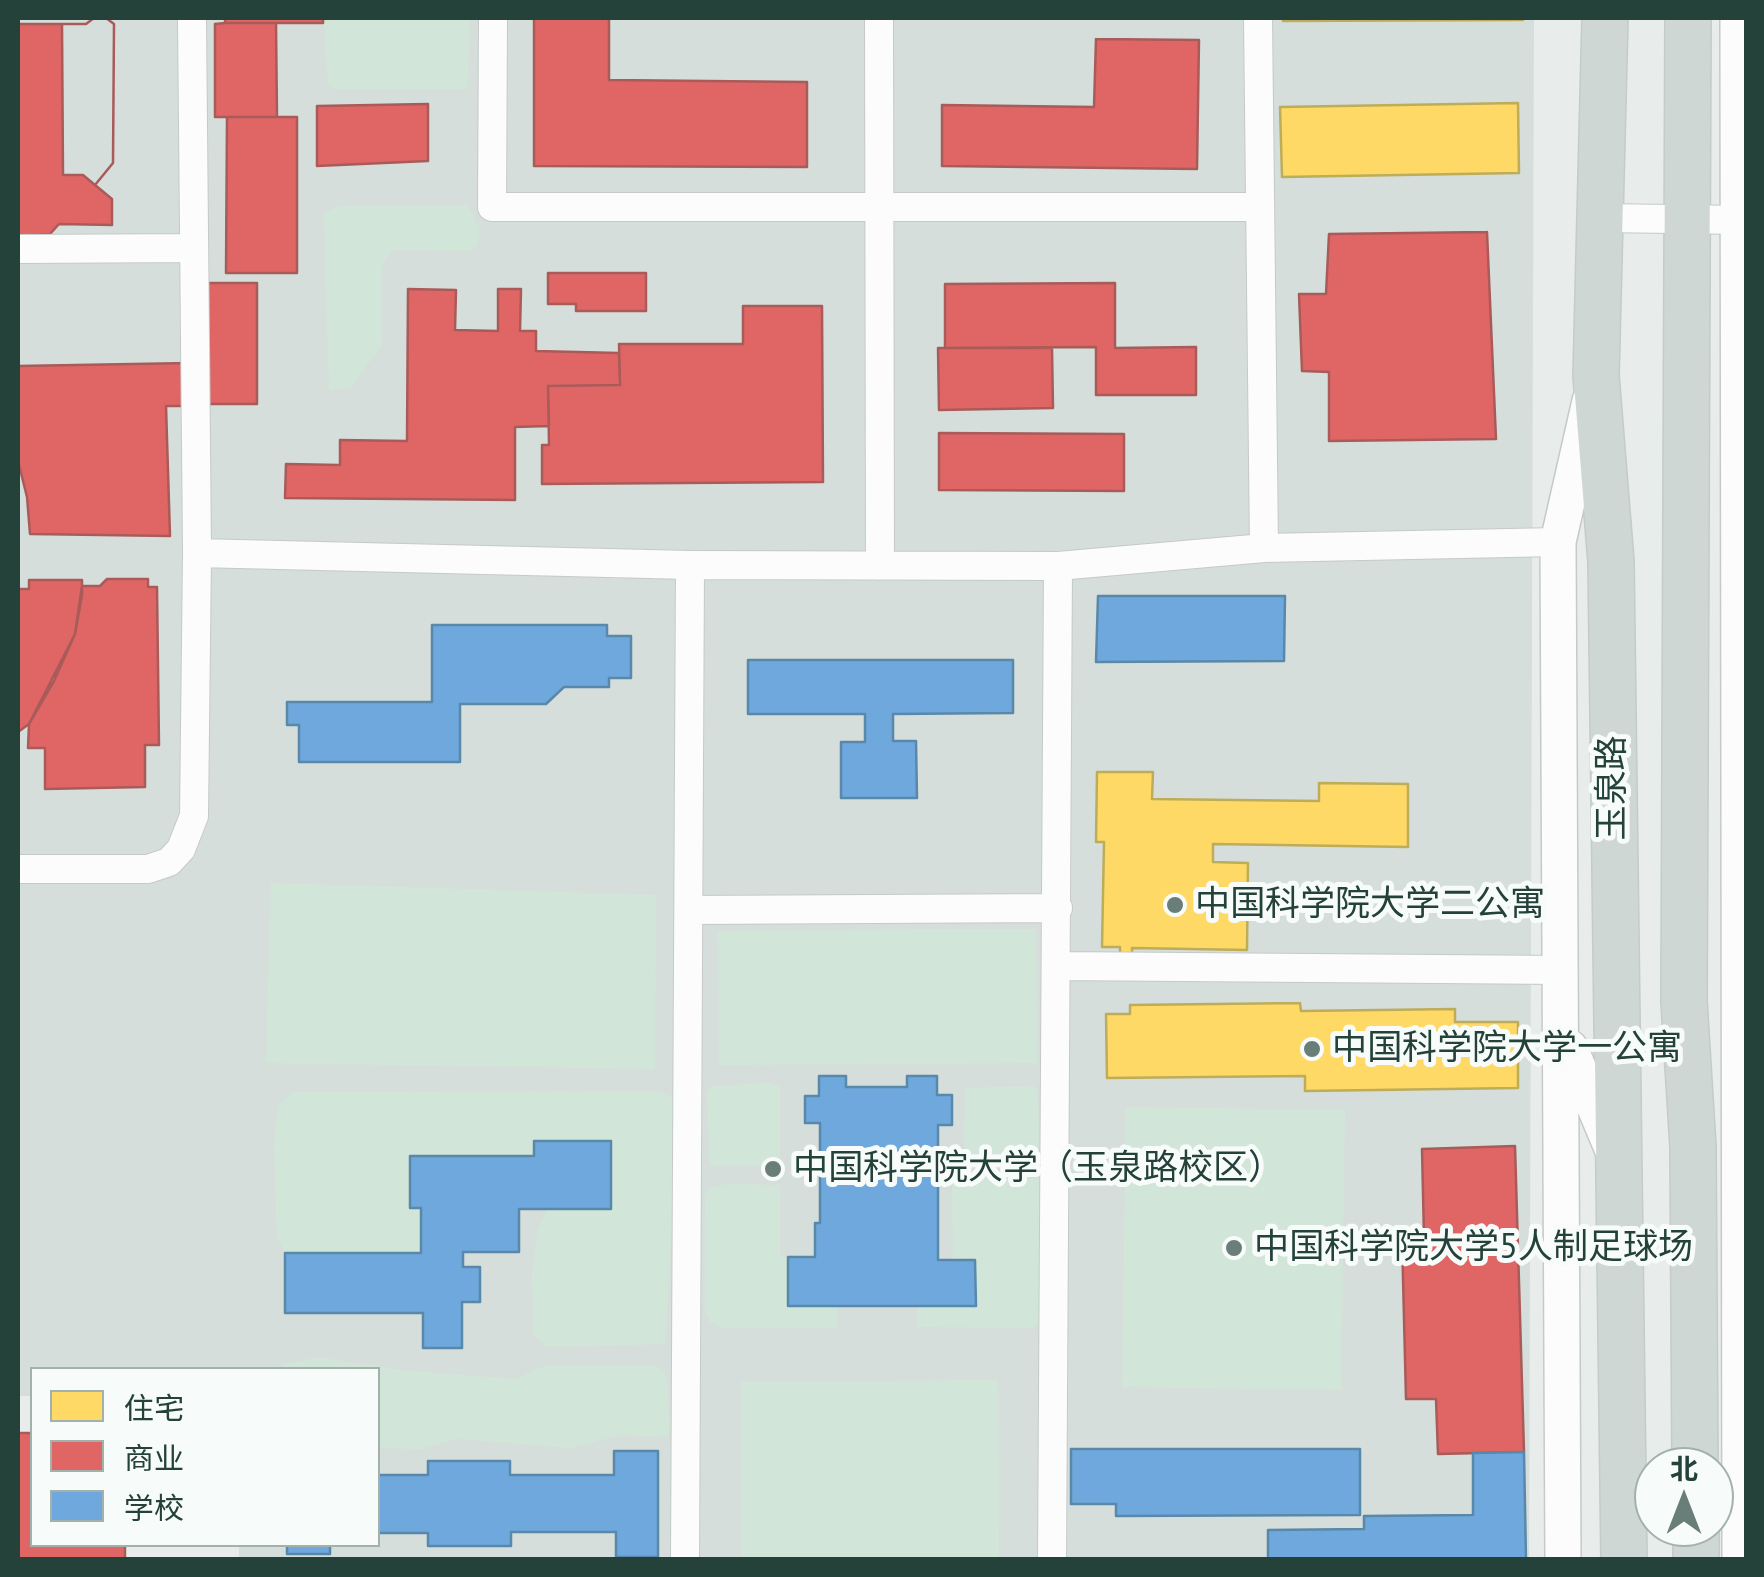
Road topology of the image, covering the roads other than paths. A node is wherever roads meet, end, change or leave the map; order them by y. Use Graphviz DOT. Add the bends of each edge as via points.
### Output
graph roads {
  1 [pos="192,18"];
  2 [pos="494,18"];
  3 [pos="878,18"];
  4 [pos="1258,18"];
  5 [pos="1605,18"];
  6 [pos="1688,18"];
  7 [pos="1738,18"];
  8 [pos="879,207"];
  9 [pos="1258,207"];
  10 [pos="1600,218"];
  11 [pos="1690,219"];
  12 [pos="1742,220"];
  13 [pos="192,248"];
  14 [pos="18,249"];
  15 [pos="1596,376"];
  16 [pos="1558,542"];
  17 [pos="1264,548"];
  18 [pos="197,553"];
  19 [pos="690,565"];
  20 [pos="880,566"];
  21 [pos="1058,566"];
  22 [pos="18,869"];
  23 [pos="1058,908"];
  24 [pos="688,910"];
  25 [pos="1058,966"];
  26 [pos="1564,970"];
  27 [pos="1562,1029"];
  28 [pos="1616,1157"];
  29 [pos="1695,1447"];
  30 [pos="685,1560"];
  31 [pos="1052,1560"];
  32 [pos="1563,1560"];
  33 [pos="1624,1560"];
  34 [pos="1740,1560"];
  1 -- 13 [label="street"];
  2 -- 8 [label="street" via="492,207"];
  3 -- 8 [label="street"];
  4 -- 9 [label="street"];
  5 -- 10 [label="main road, 玉泉路"];
  6 -- 11 [label="main road, 玉泉路"];
  7 -- 12 [label="street"];
  8 -- 9 [label="street"];
  8 -- 20 [label="street"];
  9 -- 17 [label="street"];
  10 -- 11 [label="street"];
  10 -- 15 [label="main road, 玉泉路"];
  11 -- 12 [label="street"];
  11 -- 29 [label="main road, 玉泉路" via="1684,1001 1693,1147"];
  12 -- 34 [label="street"];
  13 -- 14 [label="street"];
  13 -- 18 [label="street"];
  15 -- 16 [label="street"];
  15 -- 28 [label="main road, 玉泉路" via="1611,562"];
  16 -- 17 [label="street"];
  16 -- 26 [label="street"];
  17 -- 21 [label="street"];
  18 -- 19 [label="street"];
  18 -- 22 [label="street" via="194,816 181,848 169,862 148,869"];
  19 -- 20 [label="street"];
  19 -- 24 [label="street"];
  20 -- 21 [label="street"];
  21 -- 23 [label="street"];
  23 -- 24 [label="street"];
  23 -- 25 [label="street"];
  24 -- 30 [label="street"];
  25 -- 26 [label="street"];
  25 -- 31 [label="street"];
  26 -- 27 [label="street"];
  27 -- 28 [label="street"];
  27 -- 32 [label="street"];
  28 -- 33 [label="main road, 玉泉路"];
}
